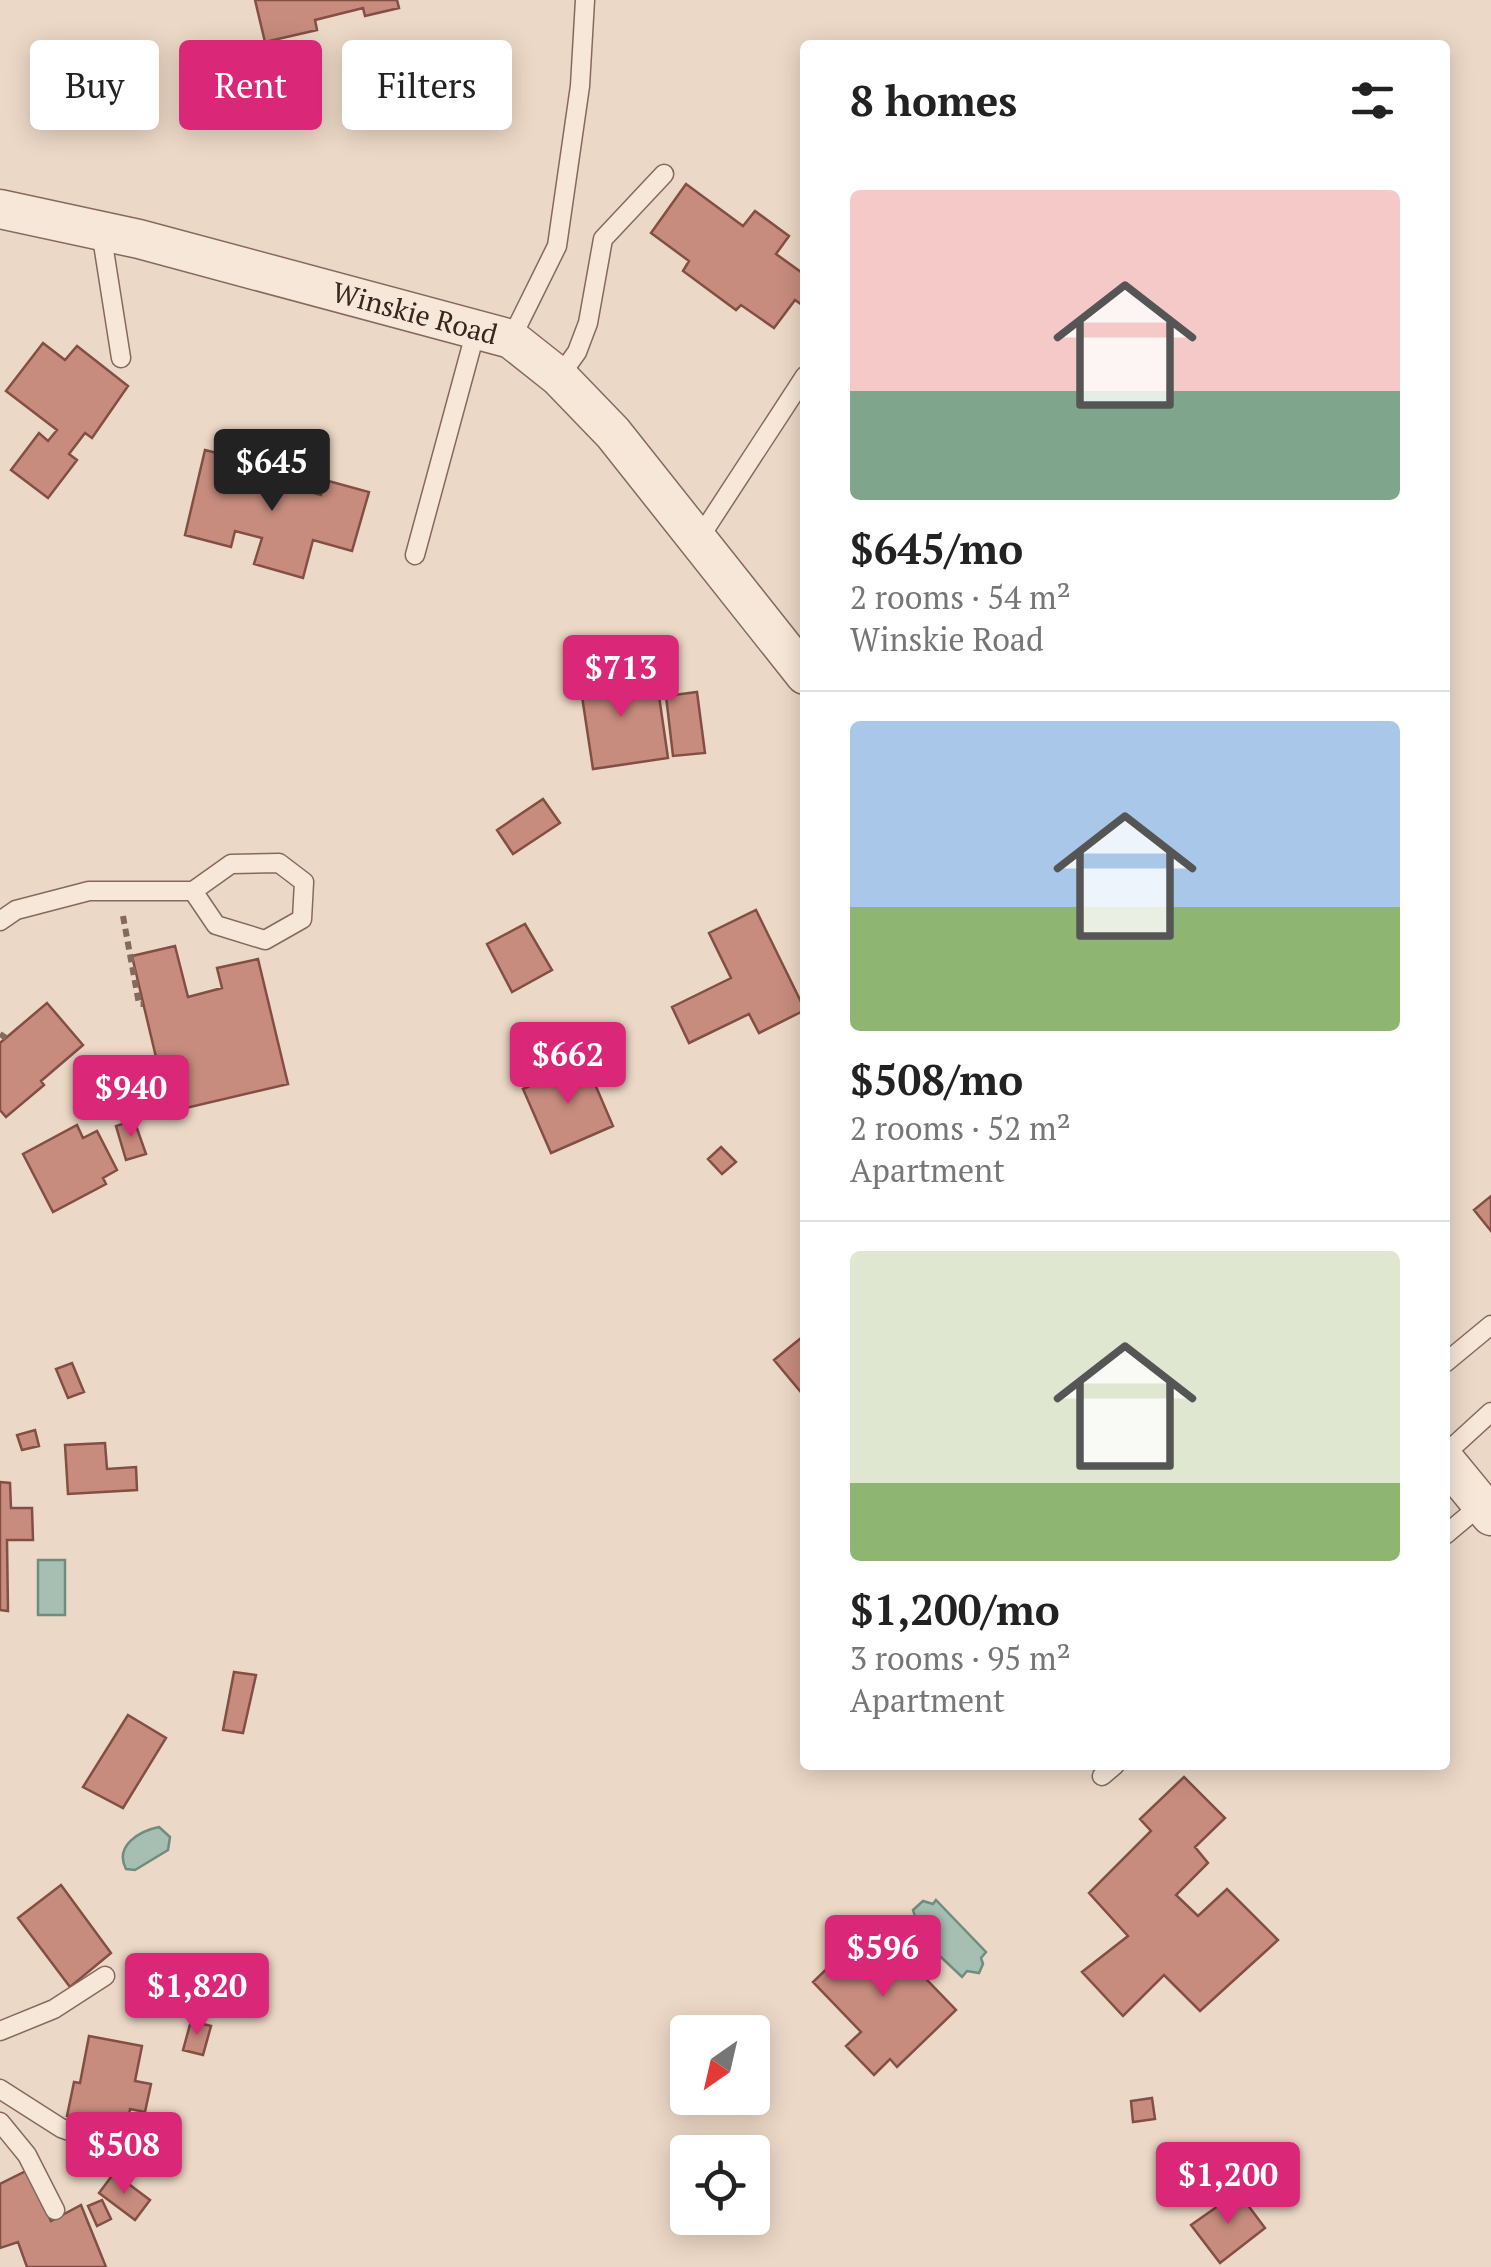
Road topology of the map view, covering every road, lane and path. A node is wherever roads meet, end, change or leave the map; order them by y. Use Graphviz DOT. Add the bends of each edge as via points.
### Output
graph roads {
  1 [pos="585,0"];
  2 [pos="664,174"];
  3 [pos="0,210"];
  4 [pos="101,231"];
  5 [pos="494,335"];
  6 [pos="121,358"];
  7 [pos="559,377"];
  8 [pos="800,384"];
  9 [pos="698,540"];
  10 [pos="415,555"];
  11 [pos="800,669"];
  12 [pos="194,890"];
  13 [pos="118,891"];
  14 [pos="0,921"];
  15 [pos="143,1004"];
  16 [pos="1491,1325"];
  17 [pos="1450,1359"];
  18 [pos="1491,1412"];
  19 [pos="1450,1452"];
  20 [pos="1450,1463"];
  21 [pos="1486,1510"];
  22 [pos="1450,1532"];
  23 [pos="105,1976"];
  24 [pos="0,2031"];
  25 [pos="0,2089"];
  26 [pos="0,2122"];
  27 [pos="153,2161"];
  28 [pos="55,2210"];
  1 -- 5 [label="lane" via="557,246"];
  2 -- 7 [label="lane" via="603,239 588,323"];
  3 -- 4 [label="street, Winskie Road"];
  4 -- 5 [label="street, Winskie Road"];
  4 -- 6 [label="lane"];
  5 -- 7 [label="street, Winskie Road"];
  5 -- 10 [label="lane"];
  7 -- 9 [label="street, Winskie Road"];
  8 -- 9 [label="lane"];
  9 -- 11 [label="street, Winskie Road"];
  12 -- 12 [label="lane" via="216,925 265,940 302,918 304,882 279,863 230,864"];
  12 -- 13 [label="lane"];
  13 -- 14 [label="lane" via="89,891 16,910"];
  13 -- 15 [label="path"];
  16 -- 17 [label="lane"];
  18 -- 19 [label="lane"];
  20 -- 21 [label="street"];
  21 -- 22 [label="lane"];
  23 -- 24 [label="lane" via="54,2009"];
  25 -- 27 [label="lane" via="61,2128"];
  26 -- 28 [label="lane"];
}
